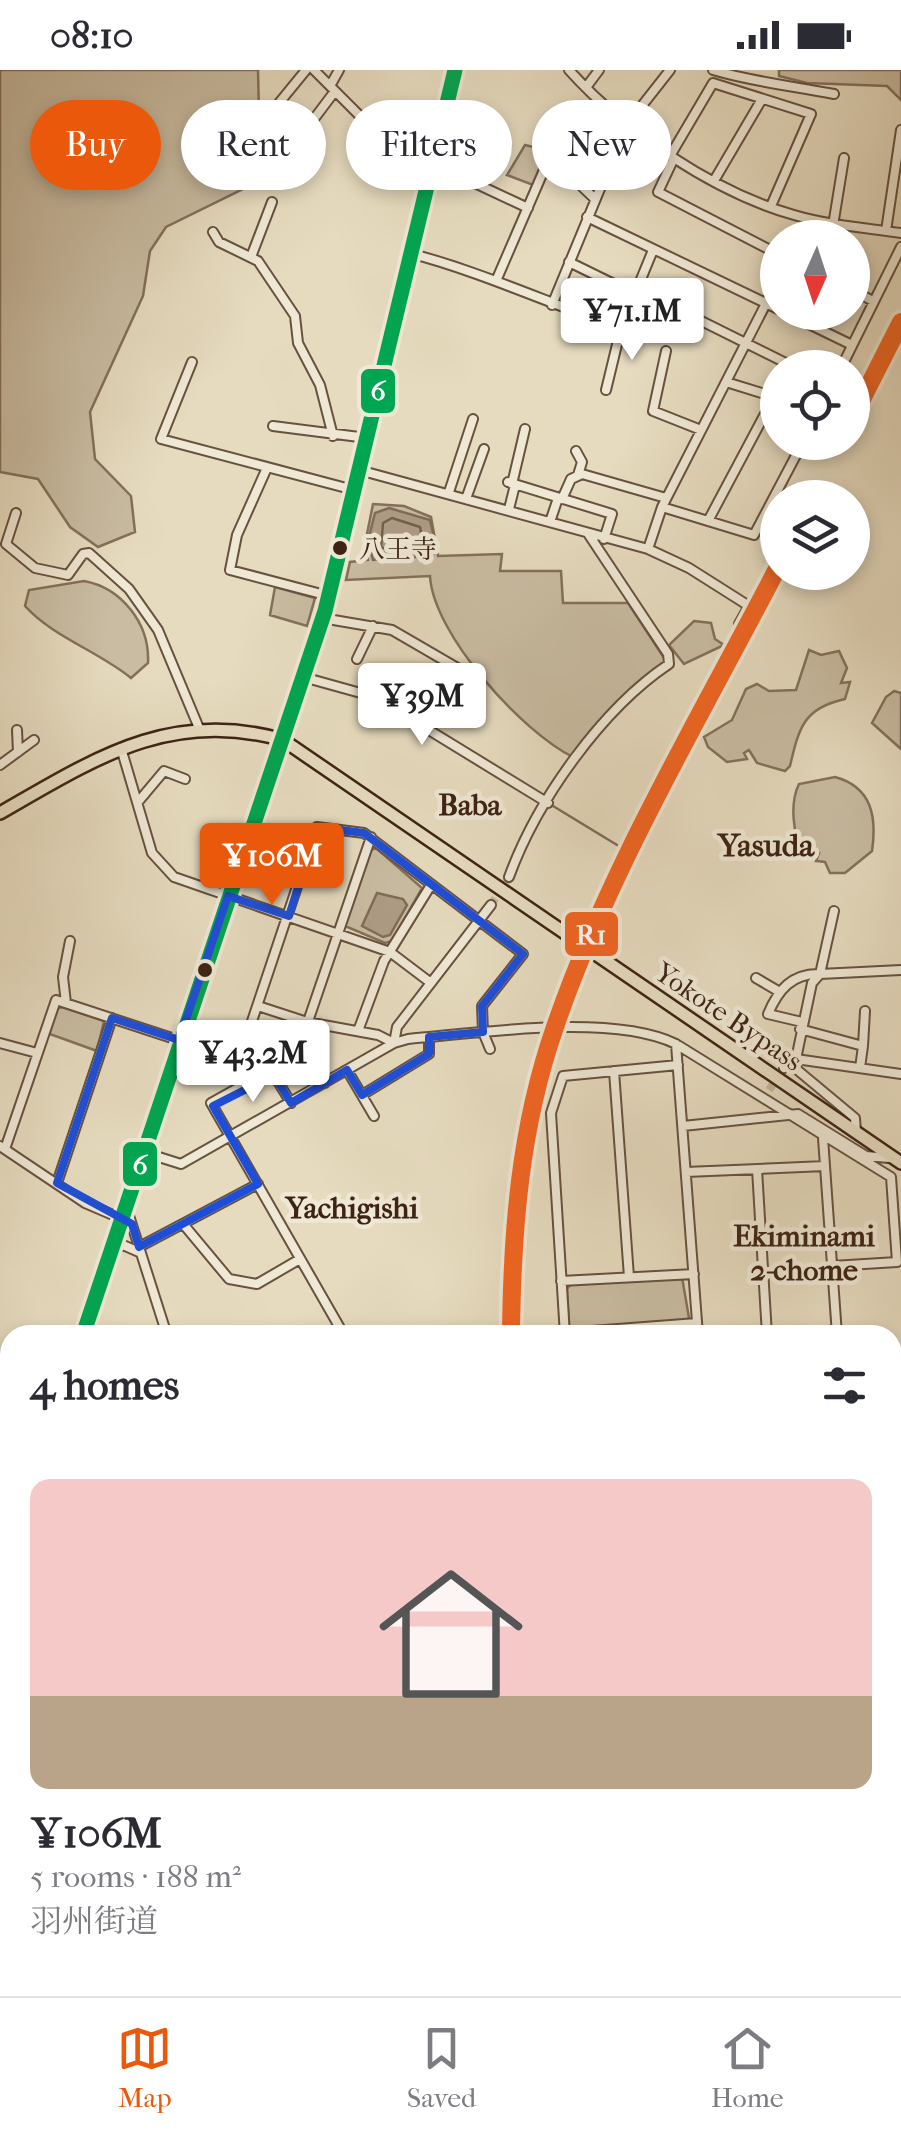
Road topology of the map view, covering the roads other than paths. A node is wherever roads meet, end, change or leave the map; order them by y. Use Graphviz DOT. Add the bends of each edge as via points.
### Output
graph roads {
  1 [pos="310,70"];
  2 [pos="338,70"];
  3 [pos="455,70"];
  4 [pos="569,70"];
  5 [pos="599,70"];
  6 [pos="670,70"];
  7 [pos="714,70"];
  8 [pos="587,86"];
  9 [pos="333,88"];
  10 [pos="834,94"];
  11 [pos="762,99"];
  12 [pos="283,100"];
  13 [pos="325,100"];
  14 [pos="448,100"];
  15 [pos="601,100"];
  16 [pos="646,100"];
  17 [pos="346,101"];
  18 [pos="901,130"];
  19 [pos="899,156"];
  20 [pos="672,157"];
  21 [pos="844,158"];
  22 [pos="715,179"];
  23 [pos="425,190"];
  24 [pos="484,190"];
  25 [pos="598,190"];
  26 [pos="594,199"];
  27 [pos="272,202"];
  28 [pos="771,206"];
  29 [pos="528,208"];
  30 [pos="587,217"];
  31 [pos="825,220"];
  32 [pos="833,220"];
  33 [pos="870,228"];
  34 [pos="886,230"];
  35 [pos="214,232"];
  36 [pos="901,233"];
  37 [pos="760,245"];
  38 [pos="901,247"];
  39 [pos="653,250"];
  40 [pos="409,253"];
  41 [pos="251,258"];
  42 [pos="569,262"];
  43 [pos="496,281"];
  44 [pos="635,288"];
  45 [pos="870,299"];
  46 [pos="760,301"];
  47 [pos="873,301"];
  48 [pos="552,305"];
  49 [pos="760,315"];
  50 [pos="621,328"];
  51 [pos="821,330"];
  52 [pos="746,342"];
  53 [pos="852,345"];
  54 [pos="761,350"];
  55 [pos="850,350"];
  56 [pos="666,352"];
  57 [pos="192,362"];
  58 [pos="726,382"];
  59 [pos="606,390"];
  60 [pos="760,393"];
  61 [pos="473,419"];
  62 [pos="273,426"];
  63 [pos="760,427"];
  64 [pos="524,429"];
  65 [pos="702,430"];
  66 [pos="333,436"];
  67 [pos="367,438"];
  68 [pos="484,449"];
  69 [pos="576,451"];
  70 [pos="793,460"];
  71 [pos="266,470"];
  72 [pos="360,470"];
  73 [pos="578,475"];
  74 [pos="512,484"];
  75 [pos="354,490"];
  76 [pos="449,492"];
  77 [pos="468,496"];
  78 [pos="560,498"];
  79 [pos="664,503"];
  80 [pos="509,509"];
  81 [pos="16,513"];
  82 [pos="550,522"];
  83 [pos="708,522"];
  84 [pos="589,535"];
  85 [pos="604,539"];
  86 [pos="648,549"];
  87 [pos="328,596"];
  88 [pos="322,618"];
  89 [pos="738,624"];
  90 [pos="373,626"];
  91 [pos="357,660"];
  92 [pos="303,677"];
  93 [pos="478,680"];
  94 [pos="199,728"];
  95 [pos="17,730"];
  96 [pos="34,740"];
  97 [pos="282,740"];
  98 [pos="121,748"];
  99 [pos="18,752"];
  100 [pos="0,765"];
  101 [pos="185,779"];
  102 [pos="138,802"];
  103 [pos="548,802"];
  104 [pos="0,813"];
  105 [pos="371,838"];
  106 [pos="510,877"];
  107 [pos="431,885"];
  108 [pos="228,896"];
  109 [pos="491,906"];
  110 [pos="834,912"];
  111 [pos="289,916"];
  112 [pos="479,922"];
  113 [pos="338,933"];
  114 [pos="70,941"];
  115 [pos="390,952"];
  116 [pos="901,970"];
  117 [pos="820,974"];
  118 [pos="756,978"];
  119 [pos="431,983"];
  120 [pos="778,991"];
  121 [pos="66,1003"];
  122 [pos="258,1006"];
  123 [pos="865,1011"];
  124 [pos="112,1018"];
  125 [pos="307,1022"];
  126 [pos="801,1026"];
  127 [pos="358,1031"];
  128 [pos="483,1032"];
  129 [pos="429,1037"];
  130 [pos="180,1040"];
  131 [pos="0,1043"];
  132 [pos="394,1043"];
  133 [pos="676,1044"];
  134 [pos="863,1046"];
  135 [pos="490,1049"];
  136 [pos="37,1053"];
  137 [pos="790,1064"];
  138 [pos="678,1065"];
  139 [pos="860,1068"];
  140 [pos="347,1070"];
  141 [pos="614,1071"];
  142 [pos="901,1074"];
  143 [pos="324,1084"];
  144 [pos="362,1095"];
  145 [pos="290,1103"];
  146 [pos="785,1114"];
  147 [pos="374,1116"];
  148 [pos="683,1126"];
  149 [pos="856,1132"];
  150 [pos="231,1137"];
  151 [pos="823,1138"];
  152 [pos="3,1147"];
  153 [pos="142,1152"];
  154 [pos="898,1160"];
  155 [pos="825,1166"];
  156 [pos="757,1169"];
  157 [pos="686,1172"];
  158 [pos="56,1182"];
  159 [pos="258,1184"];
  160 [pos="125,1202"];
  161 [pos="120,1218"];
  162 [pos="184,1225"];
  163 [pos="110,1251"];
  164 [pos="141,1252"];
  165 [pos="300,1258"];
  166 [pos="832,1266"];
  167 [pos="694,1274"];
  168 [pos="629,1277"];
  169 [pos="561,1281"];
  170 [pos="697,1323"];
  171 [pos="86,1325"];
  172 [pos="163,1325"];
  173 [pos="338,1325"];
  174 [pos="564,1325"];
  175 [pos="682,1325"];
  176 [pos="766,1325"];
  177 [pos="836,1325"];
  1 -- 9 [label="street"];
  1 -- 12 [label="street"];
  2 -- 9 [label="street"];
  3 -- 14 [label="highway"];
  4 -- 8 [label="street"];
  5 -- 8 [label="street"];
  6 -- 16 [label="street"];
  7 -- 10 [label="street"];
  8 -- 15 [label="street"];
  9 -- 13 [label="street"];
  9 -- 17 [label="street"];
  11 -- 20 [label="street" via="713,83"];
  11 -- 22 [label="street"];
  11 -- 28 [label="street" via="812,114"];
  18 -- 19 [label="street"];
  19 -- 34 [label="street"];
  20 -- 22 [label="street"];
  20 -- 37 [label="street" via="658,192"];
  21 -- 32 [label="street"];
  22 -- 28 [label="street"];
  23 -- 40 [label="highway"];
  24 -- 29 [label="street"];
  25 -- 26 [label="street"];
  26 -- 29 [label="street" via="550,156"];
  26 -- 30 [label="street"];
  27 -- 41 [label="street"];
  28 -- 31 [label="street"];
  29 -- 43 [label="street"];
  30 -- 39 [label="street"];
  30 -- 42 [label="street"];
  33 -- 34 [label="street"];
  34 -- 36 [label="street"];
  35 -- 41 [label="street"];
  38 -- 47 [label="street"];
  39 -- 44 [label="street"];
  39 -- 46 [label="street"];
  40 -- 43 [label="street"];
  40 -- 67 [label="highway"];
  41 -- 66 [label="street" via="295,316"];
  42 -- 44 [label="street"];
  42 -- 48 [label="street"];
  43 -- 48 [label="street"];
  44 -- 50 [label="street"];
  44 -- 52 [label="street"];
  45 -- 47 [label="street"];
  47 -- 53 [label="street"];
  48 -- 50 [label="street"];
  49 -- 52 [label="street"];
  50 -- 59 [label="street"];
  51 -- 53 [label="street"];
  52 -- 54 [label="street"];
  52 -- 58 [label="street"];
  53 -- 55 [label="street"];
  56 -- 65 [label="street" via="653,412"];
  57 -- 71 [label="street" via="161,439"];
  58 -- 60 [label="street"];
  58 -- 65 [label="street"];
  61 -- 76 [label="street"];
  62 -- 66 [label="street"];
  63 -- 83 [label="street"];
  64 -- 74 [label="street"];
  65 -- 79 [label="street"];
  66 -- 67 [label="street"];
  67 -- 72 [label="highway"];
  68 -- 77 [label="street"];
  69 -- 73 [label="street" via="582,462"];
  70 -- 83 [label="street" via="754,535"];
  71 -- 75 [label="street"];
  71 -- 87 [label="street" via="230,570"];
  72 -- 75 [label="highway"];
  72 -- 76 [label="street"];
  73 -- 78 [label="street"];
  73 -- 79 [label="street"];
  74 -- 78 [label="street"];
  74 -- 80 [label="street"];
  75 -- 87 [label="highway"];
  76 -- 77 [label="street"];
  77 -- 80 [label="street"];
  78 -- 82 [label="street"];
  78 -- 85 [label="street" via="612,514"];
  79 -- 83 [label="street"];
  79 -- 86 [label="street"];
  80 -- 82 [label="street"];
  81 -- 94 [label="street" via="6,544 35,568 68,575 89,553 130,590 158,630"];
  82 -- 84 [label="street"];
  84 -- 85 [label="street"];
  84 -- 103 [label="street" via="670,664 638,685 588,740"];
  85 -- 86 [label="street"];
  86 -- 89 [label="street" via="749,606"];
  87 -- 88 [label="highway"];
  88 -- 90 [label="street"];
  88 -- 92 [label="highway"];
  90 -- 91 [label="street"];
  90 -- 93 [label="street" via="392,630"];
  92 -- 97 [label="highway"];
  92 -- 103 [label="street" via="375,697"];
  94 -- 97 [label="highway"];
  94 -- 98 [label="highway"];
  95 -- 99 [label="street"];
  96 -- 99 [label="street"];
  97 -- 108 [label="street"];
  97 -- 149 [label="highway, Yokote Bypass"];
  98 -- 102 [label="street"];
  98 -- 104 [label="highway"];
  99 -- 100 [label="street"];
  101 -- 102 [label="street" via="164,771"];
  102 -- 108 [label="street" via="152,853 174,877"];
  103 -- 106 [label="street"];
  105 -- 107 [label="street"];
  105 -- 111 [label="street" via="317,827"];
  105 -- 113 [label="street"];
  107 -- 112 [label="street"];
  107 -- 115 [label="street"];
  108 -- 111 [label="street"];
  108 -- 130 [label="street"];
  109 -- 112 [label="street"];
  110 -- 117 [label="street"];
  111 -- 113 [label="street"];
  111 -- 122 [label="street"];
  112 -- 119 [label="street"];
  112 -- 128 [label="street" via="523,954 482,1006"];
  113 -- 115 [label="street"];
  113 -- 125 [label="street"];
  114 -- 121 [label="street"];
  115 -- 119 [label="street"];
  115 -- 127 [label="street"];
  116 -- 117 [label="street"];
  117 -- 120 [label="street"];
  117 -- 126 [label="street"];
  118 -- 120 [label="street"];
  119 -- 132 [label="street" via="397,1028"];
  120 -- 126 [label="street" via="768,1014"];
  121 -- 124 [label="street"];
  121 -- 136 [label="street" via="56,1000"];
  122 -- 125 [label="street"];
  122 -- 130 [label="street" via="239,1060"];
  123 -- 134 [label="street"];
  124 -- 130 [label="street"];
  124 -- 158 [label="street"];
  125 -- 127 [label="street"];
  125 -- 143 [label="street" via="304,1048"];
  126 -- 134 [label="street"];
  126 -- 137 [label="street"];
  127 -- 132 [label="street"];
  128 -- 129 [label="street"];
  128 -- 133 [label="street" via="593,1030"];
  128 -- 135 [label="street"];
  129 -- 132 [label="street"];
  129 -- 144 [label="street" via="429,1054"];
  130 -- 153 [label="street"];
  131 -- 136 [label="street"];
  132 -- 140 [label="street"];
  133 -- 138 [label="street"];
  133 -- 146 [label="street" via="766,1093"];
  134 -- 139 [label="street"];
  136 -- 152 [label="street"];
  137 -- 139 [label="street"];
  137 -- 149 [label="street" via="855,1118"];
  138 -- 141 [label="street"];
  138 -- 148 [label="street"];
  139 -- 142 [label="street"];
  140 -- 143 [label="street"];
  140 -- 144 [label="street"];
  141 -- 168 [label="street"];
  141 -- 169 [label="street" via="563,1076 551,1113"];
  143 -- 145 [label="street"];
  144 -- 147 [label="street"];
  145 -- 150 [label="street"];
  145 -- 150 [label="street" via="274,1075 212,1103"];
  146 -- 148 [label="street"];
  146 -- 151 [label="street"];
  146 -- 154 [label="street" via="798,1114 866,1156"];
  148 -- 157 [label="street"];
  149 -- 154 [label="highway, Yokote Bypass"];
  150 -- 153 [label="street" via="181,1164"];
  150 -- 159 [label="street"];
  151 -- 155 [label="street"];
  151 -- 166 [label="street" via="891,1177 897,1262"];
  152 -- 158 [label="street"];
  153 -- 160 [label="street"];
  155 -- 156 [label="street"];
  155 -- 166 [label="street"];
  156 -- 157 [label="street"];
  156 -- 176 [label="street"];
  157 -- 167 [label="street"];
  158 -- 161 [label="street"];
  159 -- 162 [label="street"];
  159 -- 165 [label="street"];
  160 -- 161 [label="street"];
  160 -- 164 [label="street"];
  161 -- 163 [label="street"];
  162 -- 164 [label="street"];
  162 -- 165 [label="street" via="229,1279 258,1284"];
  163 -- 164 [label="street" via="128,1245"];
  163 -- 171 [label="street"];
  164 -- 172 [label="street"];
  165 -- 173 [label="street"];
  166 -- 177 [label="street"];
  167 -- 168 [label="street"];
  167 -- 170 [label="street"];
  168 -- 169 [label="street"];
  169 -- 174 [label="street"];
  170 -- 175 [label="street"];
}
